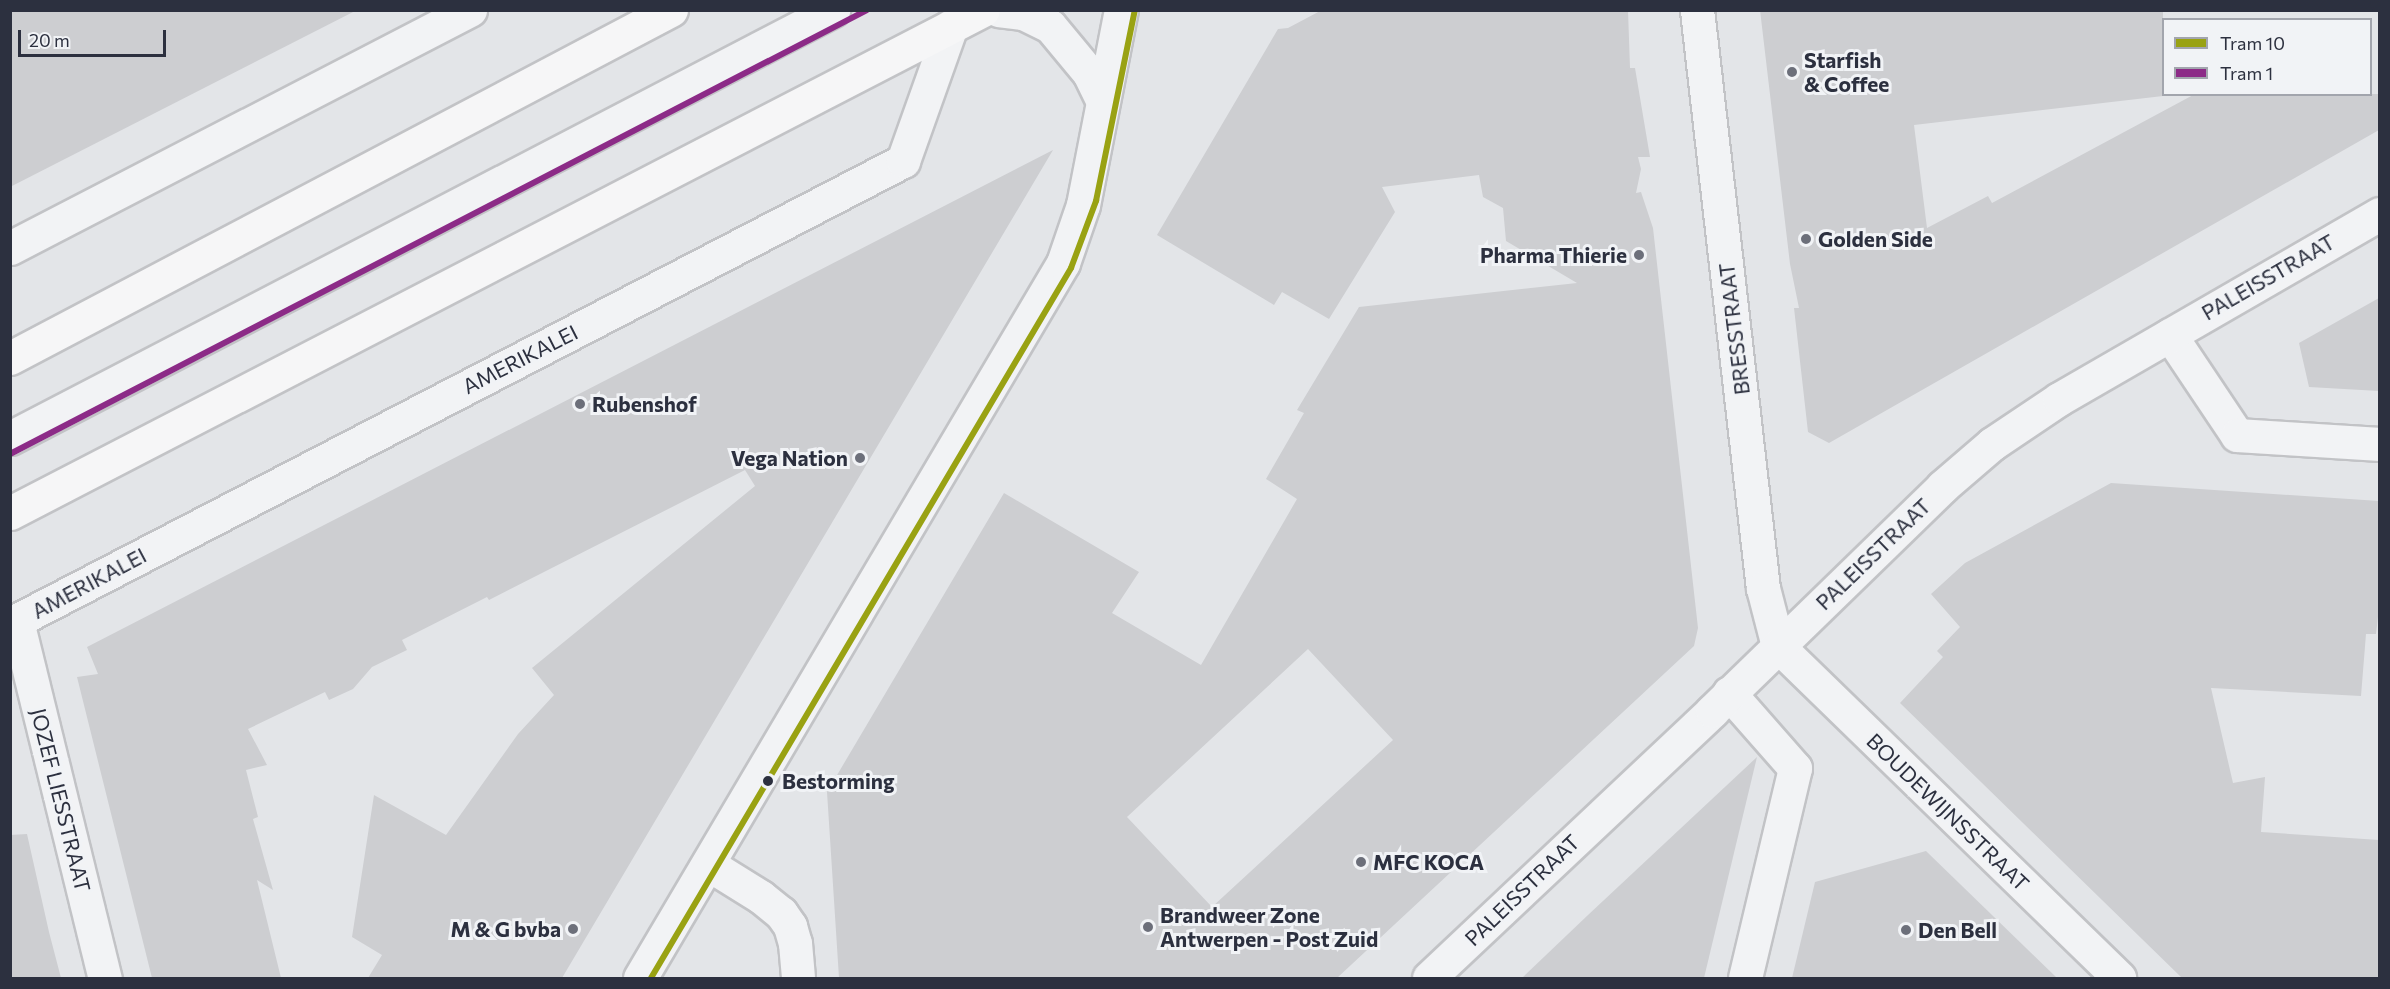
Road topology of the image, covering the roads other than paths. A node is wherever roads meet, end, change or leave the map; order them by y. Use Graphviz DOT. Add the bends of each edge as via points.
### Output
graph roads {
  1 [pos="470,10"];
  2 [pos="671,10"];
  3 [pos="833,10"];
  4 [pos="983,10"];
  5 [pos="998,10"];
  6 [pos="1121,10"];
  7 [pos="1697,10"];
  8 [pos="951,27"];
  9 [pos="1102,100"];
  10 [pos="2379,214"];
  11 [pos="10,248"];
  12 [pos="2170,335"];
  13 [pos="10,358"];
  14 [pos="10,438"];
  15 [pos="2379,444"];
  16 [pos="10,513"];
  17 [pos="14,623"];
  18 [pos="1778,646"];
  19 [pos="1729,693"];
  20 [pos="708,864"];
  21 [pos="105,978"];
  22 [pos="640,978"];
  23 [pos="798,978"];
  24 [pos="1430,978"];
  25 [pos="1745,978"];
  26 [pos="2119,978"];
  1 -- 11 [label="street"];
  2 -- 13 [label="main road"];
  3 -- 14 [label="street"];
  4 -- 8 [label="main road"];
  5 -- 9 [label="street" via="1023,13 1050,27 1089,73"];
  6 -- 9 [label="street"];
  7 -- 18 [label="street, BRESSTRAAT" via="1763,588"];
  8 -- 16 [label="main road"];
  8 -- 17 [label="street, AMERIKALEI" via="903,161"];
  9 -- 20 [label="street" via="1083,205 1063,262"];
  10 -- 12 [label="street, PALEISSTRAAT"];
  12 -- 15 [label="street" via="2237,435"];
  12 -- 18 [label="street, PALEISSTRAAT" via="2059,399 1992,444 1942,487"];
  17 -- 21 [label="street, JOZEF LIESSTRAAT"];
  18 -- 19 [label="street, PALEISSTRAAT"];
  18 -- 26 [label="street, BOUDEWIJNSSTRAAT"];
  19 -- 24 [label="street, PALEISSTRAAT"];
  19 -- 25 [label="street" via="1795,768"];
  20 -- 22 [label="street"];
  20 -- 23 [label="street" via="781,913 795,943"];
}
